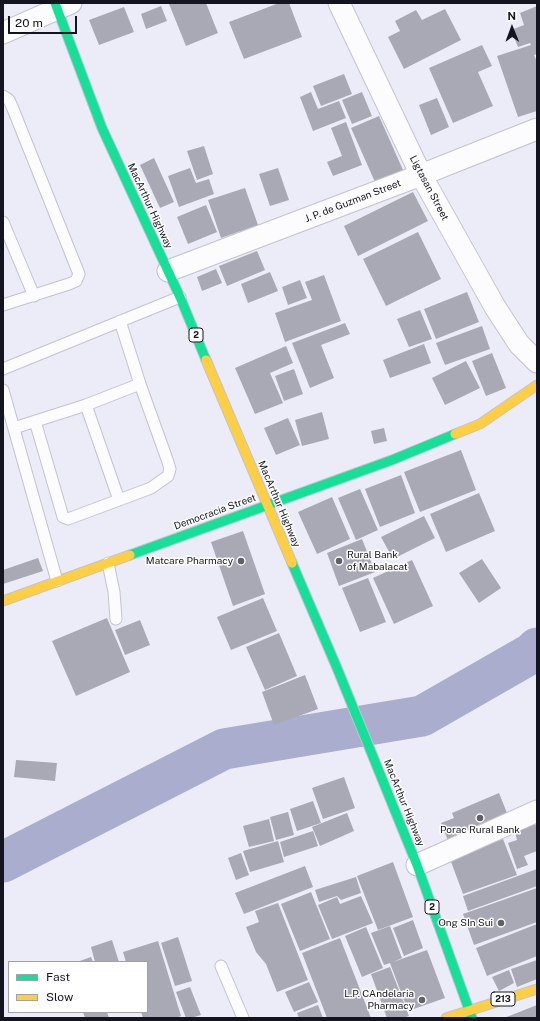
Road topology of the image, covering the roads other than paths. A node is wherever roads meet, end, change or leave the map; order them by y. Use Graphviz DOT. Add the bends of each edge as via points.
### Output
graph roads {
  1 [pos="339,3"];
  2 [pos="61,5"];
  3 [pos="3,33"];
  4 [pos="3,96"];
  5 [pos="537,129"];
  6 [pos="421,175"];
  7 [pos="3,222"];
  8 [pos="168,271"];
  9 [pos="34,296"];
  10 [pos="180,297"];
  11 [pos="3,305"];
  12 [pos="120,321"];
  13 [pos="537,362"];
  14 [pos="3,369"];
  15 [pos="140,384"];
  16 [pos="537,385"];
  17 [pos="3,390"];
  18 [pos="86,405"];
  19 [pos="35,421"];
  20 [pos="14,428"];
  21 [pos="119,500"];
  22 [pos="268,505"];
  23 [pos="108,563"];
  24 [pos="57,581"];
  25 [pos="3,601"];
  26 [pos="116,619"];
  27 [pos="537,811"];
  28 [pos="417,865"];
  29 [pos="221,966"];
  30 [pos="537,989"];
  31 [pos="471,1014"];
  32 [pos="243,1018"];
  33 [pos="446,1018"];
  1 -- 6 [label="street, Ligtasan Street"];
  2 -- 3 [label="street"];
  2 -- 8 [label="main road, MacArthur Highway / 2" via="102,128"];
  4 -- 9 [label="lane" via="9,100 13,109 79,274 76,281"];
  5 -- 6 [label="street, J. P. de Guzman Street"];
  6 -- 8 [label="street, J. P. de Guzman Street"];
  6 -- 13 [label="street, Ligtasan Street" via="495,307 519,344"];
  7 -- 9 [label="lane"];
  8 -- 10 [label="main road, MacArthur Highway / 2"];
  9 -- 11 [label="lane"];
  10 -- 12 [label="lane"];
  10 -- 22 [label="main road, MacArthur Highway / 2"];
  12 -- 14 [label="lane"];
  12 -- 15 [label="lane"];
  15 -- 18 [label="lane"];
  15 -- 21 [label="lane" via="170,469 168,476 151,488"];
  16 -- 22 [label="main road, Democracia Street" via="480,424 392,460"];
  17 -- 20 [label="lane"];
  18 -- 19 [label="lane"];
  18 -- 21 [label="lane"];
  19 -- 20 [label="lane"];
  19 -- 21 [label="lane" via="63,517 68,519"];
  20 -- 24 [label="lane"];
  22 -- 23 [label="main road, Democracia Street"];
  22 -- 28 [label="main road, MacArthur Highway / 2"];
  23 -- 24 [label="main road, Democracia Street"];
  23 -- 26 [label="lane"];
  24 -- 25 [label="main road, Democracia Street"];
  27 -- 28 [label="street"];
  28 -- 31 [label="main road, MacArthur Highway / 2"];
  29 -- 32 [label="lane"];
  30 -- 31 [label="main road, 213"];
  31 -- 33 [label="main road, 213"];
}
